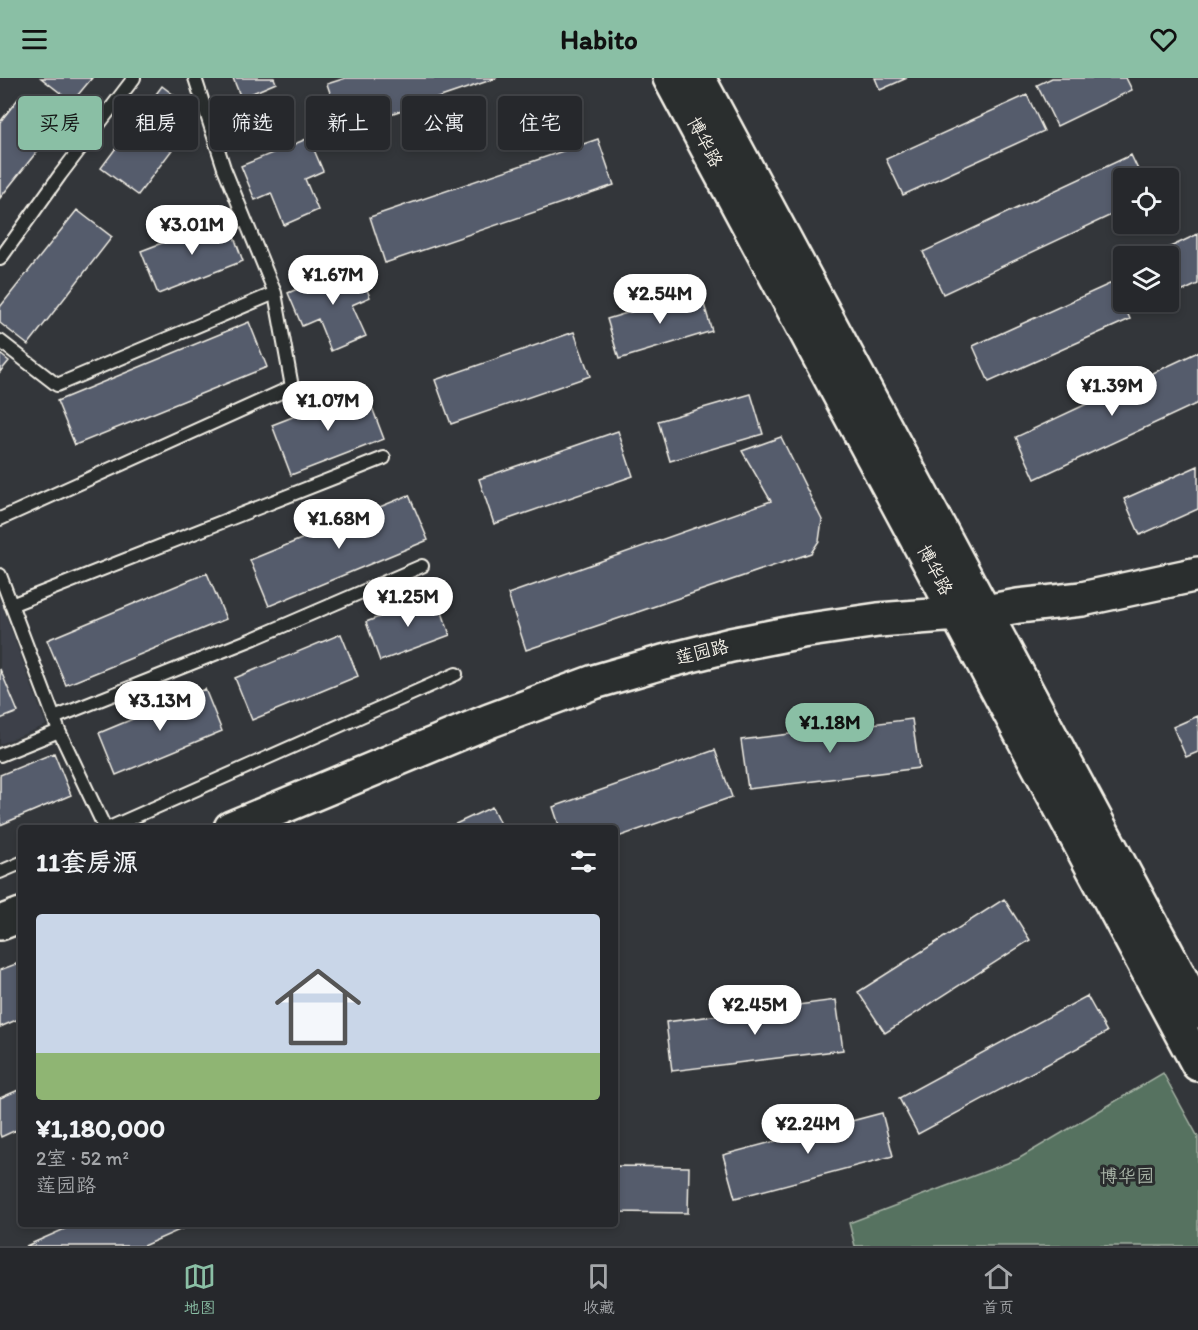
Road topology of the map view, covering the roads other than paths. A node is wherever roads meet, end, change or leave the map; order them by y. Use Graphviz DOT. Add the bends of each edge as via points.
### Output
graph roads {
  1 [pos="134,78"];
  2 [pos="195,78"];
  3 [pos="670,78"];
  4 [pos="698,78"];
  5 [pos="0,260"];
  6 [pos="275,293"];
  7 [pos="0,341"];
  8 [pos="384,459"];
  9 [pos="0,519"];
  10 [pos="422,566"];
  11 [pos="1198,574"];
  12 [pos="0,575"];
  13 [pos="11,605"];
  14 [pos="972,613"];
  15 [pos="456,674"];
  16 [pos="54,718"];
  17 [pos="59,731"];
  18 [pos="0,755"];
  19 [pos="106,825"];
  20 [pos="114,825"];
  21 [pos="238,825"];
  22 [pos="18,864"];
  23 [pos="0,872"];
  24 [pos="18,916"];
  25 [pos="0,923"];
  26 [pos="1198,1011"];
  27 [pos="1198,1064"];
  1 -- 5 [label="lane"];
  2 -- 6 [label="lane" via="224,168"];
  3 -- 14 [label="street, 博华路"];
  4 -- 14 [label="street, 博华路"];
  6 -- 7 [label="lane" via="57,385"];
  6 -- 9 [label="lane" via="292,387"];
  8 -- 13 [label="lane"];
  10 -- 16 [label="lane"];
  11 -- 14 [label="street, 莲园路" via="1082,599"];
  12 -- 13 [label="lane"];
  13 -- 16 [label="lane"];
  14 -- 21 [label="street, 莲园路" via="802,631 663,662 594,682 489,721"];
  14 -- 26 [label="street, 博华路"];
  14 -- 27 [label="street, 博华路"];
  15 -- 20 [label="lane"];
  16 -- 17 [label="lane"];
  17 -- 18 [label="lane"];
  17 -- 19 [label="lane"];
  22 -- 23 [label="lane"];
  24 -- 25 [label="street"];
}
